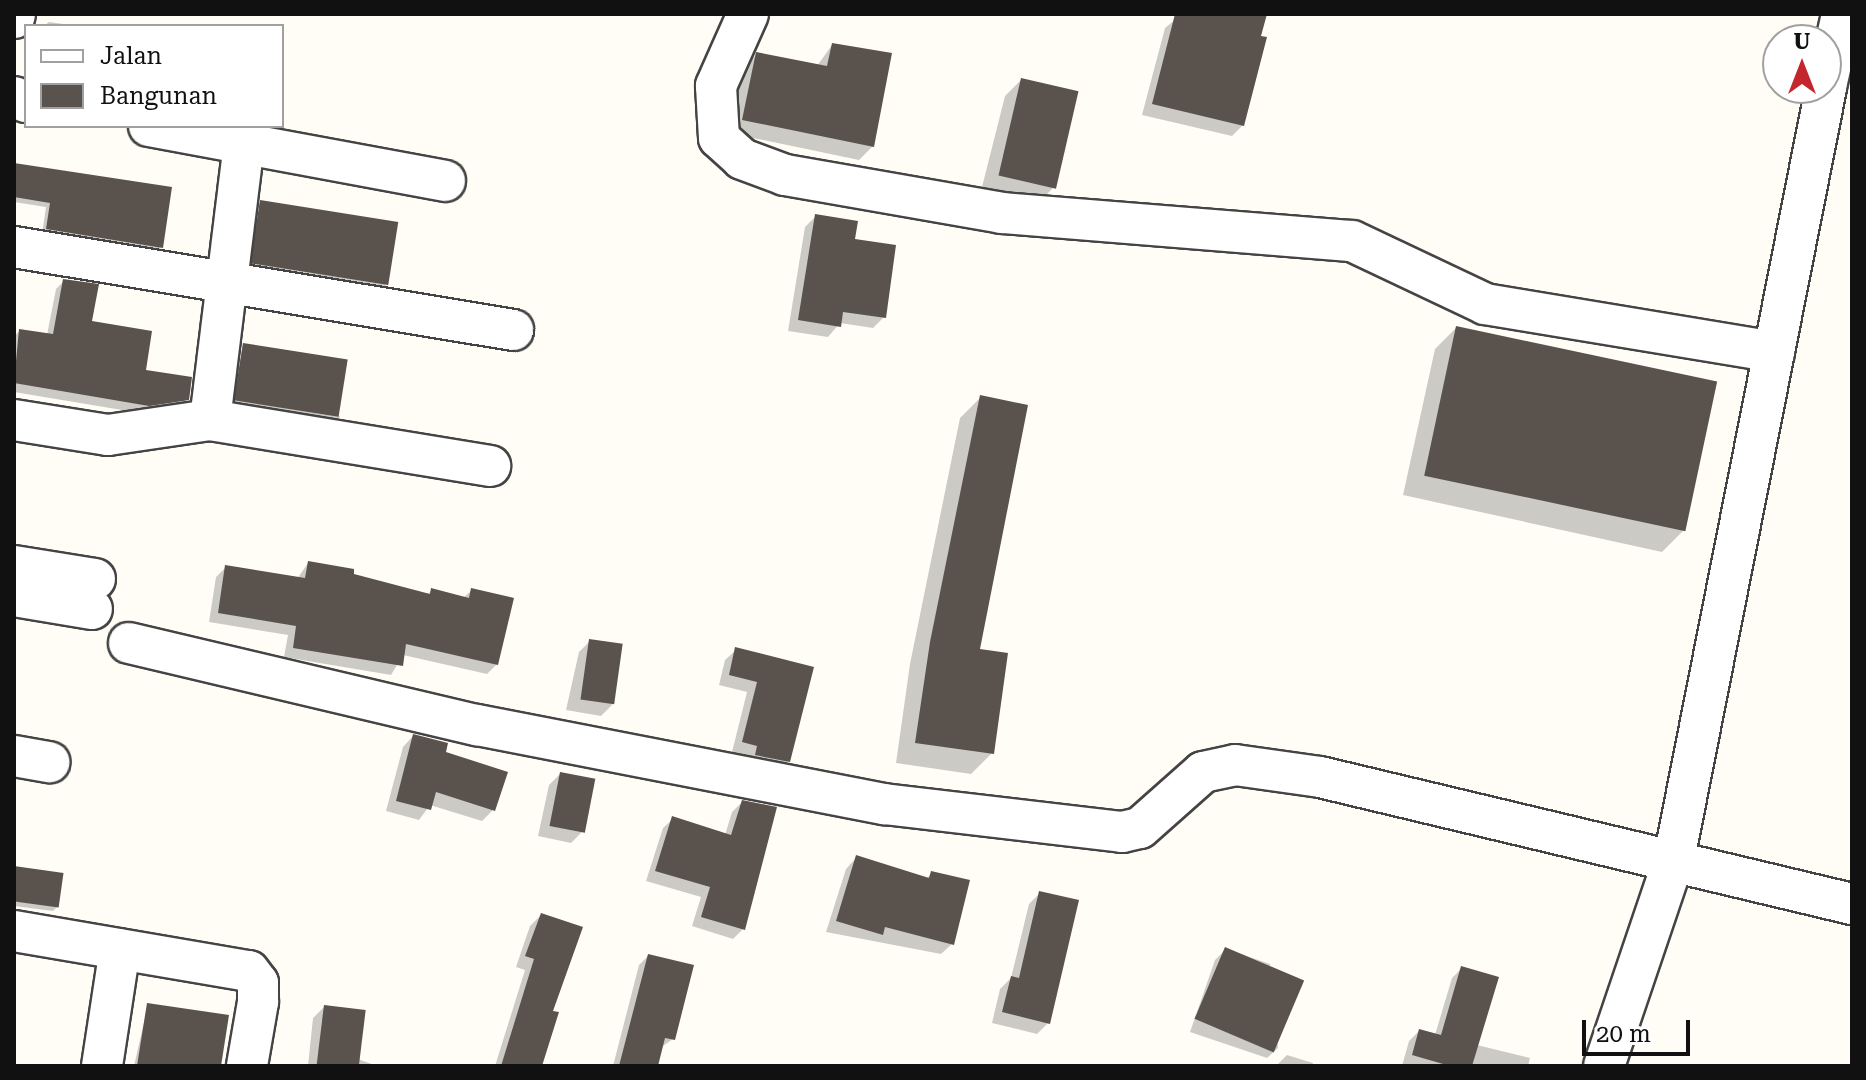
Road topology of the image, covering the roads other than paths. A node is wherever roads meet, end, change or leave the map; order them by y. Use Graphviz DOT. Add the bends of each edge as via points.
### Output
graph roads {
  1 [pos="748,14"];
  2 [pos="1823,104"];
  3 [pos="168,128"];
  4 [pos="245,136"];
  5 [pos="445,181"];
  6 [pos="14,247"];
  7 [pos="228,280"];
  8 [pos="513,330"];
  9 [pos="1774,352"];
  10 [pos="14,420"];
  11 [pos="210,420"];
  12 [pos="490,466"];
  13 [pos="14,566"];
  14 [pos="14,596"];
  15 [pos="129,643"];
  16 [pos="1674,859"];
  17 [pos="1852,904"];
  18 [pos="14,931"];
  19 [pos="120,949"];
  20 [pos="102,1066"];
  21 [pos="247,1066"];
  22 [pos="1604,1066"];
  1 -- 9 [label="street" via="716,86 719,138 742,159 785,175 1002,213 1352,241 1485,304"];
  2 -- 9 [label="street"];
  3 -- 4 [label="street"];
  4 -- 5 [label="street"];
  4 -- 7 [label="street"];
  6 -- 7 [label="street"];
  7 -- 8 [label="street"];
  7 -- 11 [label="street"];
  9 -- 16 [label="street"];
  10 -- 11 [label="street" via="108,435"];
  11 -- 12 [label="street"];
  13 -- 14 [label="street" via="94,594"];
  15 -- 16 [label="street" via="477,725 884,804 1122,832 1140,828 1203,772 1235,765 1320,777"];
  16 -- 17 [label="street"];
  16 -- 22 [label="street"];
  18 -- 19 [label="street"];
  19 -- 20 [label="street"];
  19 -- 21 [label="street" via="249,971 258,983 258,1002"];
}
